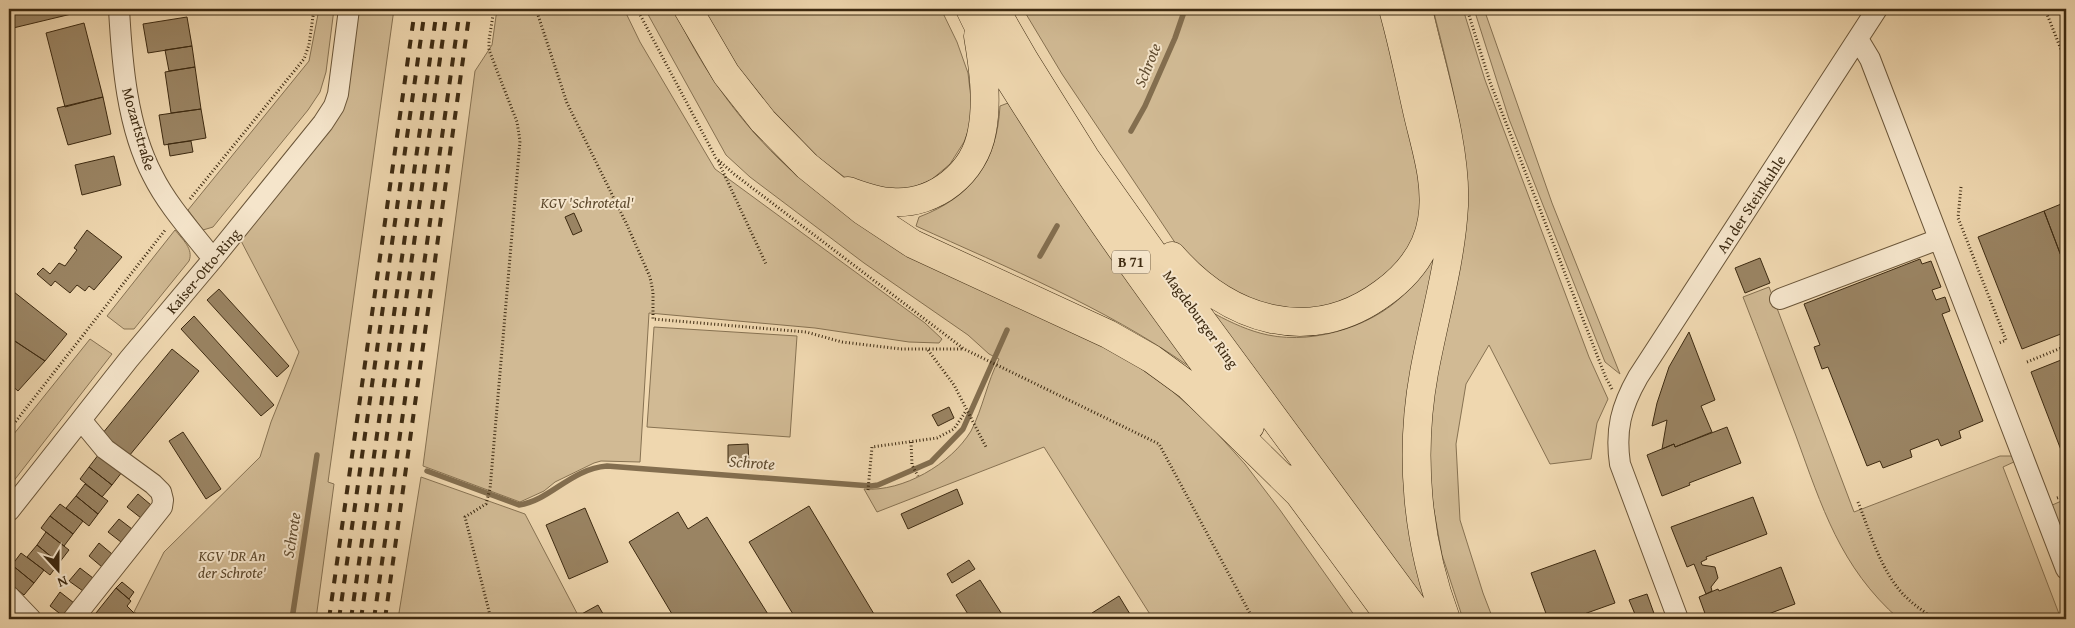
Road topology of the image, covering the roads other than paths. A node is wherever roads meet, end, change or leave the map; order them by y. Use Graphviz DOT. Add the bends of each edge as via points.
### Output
graph roads {
  1 [pos="119,9"];
  2 [pos="349,9"];
  3 [pos="688,9"];
  4 [pos="1393,9"];
  5 [pos="1418,9"];
  6 [pos="1877,9"];
  7 [pos="980,13"];
  8 [pos="1858,39"];
  9 [pos="1086,157"];
  10 [pos="832,186"];
  11 [pos="1939,239"];
  12 [pos="213,259"];
  13 [pos="1780,300"];
  14 [pos="81,420"];
  15 [pos="1299,494"];
  16 [pos="9,511"];
  17 [pos="2066,569"];
  18 [pos="9,596"];
  19 [pos="31,619"];
  20 [pos="73,619"];
  21 [pos="1391,619"];
  22 [pos="1422,619"];
  23 [pos="1446,619"];
  24 [pos="1678,619"];
  1 -- 12 [label="street, Mozartstraße" via="124,74 146,161 159,187"];
  2 -- 12 [label="street, Kaiser-Otto-Ring" via="338,94 329,115"];
  3 -- 10 [label="highway" via="718,61 750,106 791,152"];
  4 -- 9 [label="highway" via="1433,182 1434,211 1427,239 1413,266 1391,288 1348,314 1312,322 1274,320 1243,311 1213,294 1190,276"];
  5 -- 23 [label="highway" via="1450,154 1454,194 1443,280 1421,390 1417,439 1417,479 1423,530 1434,583"];
  6 -- 8 [label="street, An der Steinkuhle"];
  7 -- 9 [label="highway, Magdeburger Ring / B 71" via="1025,61"];
  7 -- 10 [label="highway" via="984,118 975,154 965,170 937,192 907,202 871,199"];
  7 -- 15 [label="highway, Magdeburger Ring / B 71" via="999,62 1065,166"];
  8 -- 11 [label="street" via="1870,58"];
  8 -- 24 [label="street, An der Steinkuhle" via="1625,400 1618,430 1620,464"];
  9 -- 22 [label="highway, Magdeburger Ring / B 71" via="1162,266"];
  10 -- 15 [label="highway" via="913,244 1108,334 1152,359 1189,386"];
  11 -- 13 [label="street"];
  11 -- 17 [label="street"];
  12 -- 14 [label="street, Kaiser-Otto-Ring"];
  14 -- 16 [label="street, Kaiser-Otto-Ring"];
  14 -- 20 [label="street" via="105,448 153,484 161,492 163,500 162,507"];
  15 -- 21 [label="highway, Magdeburger Ring / B 71"];
  18 -- 19 [label="street"];
}
